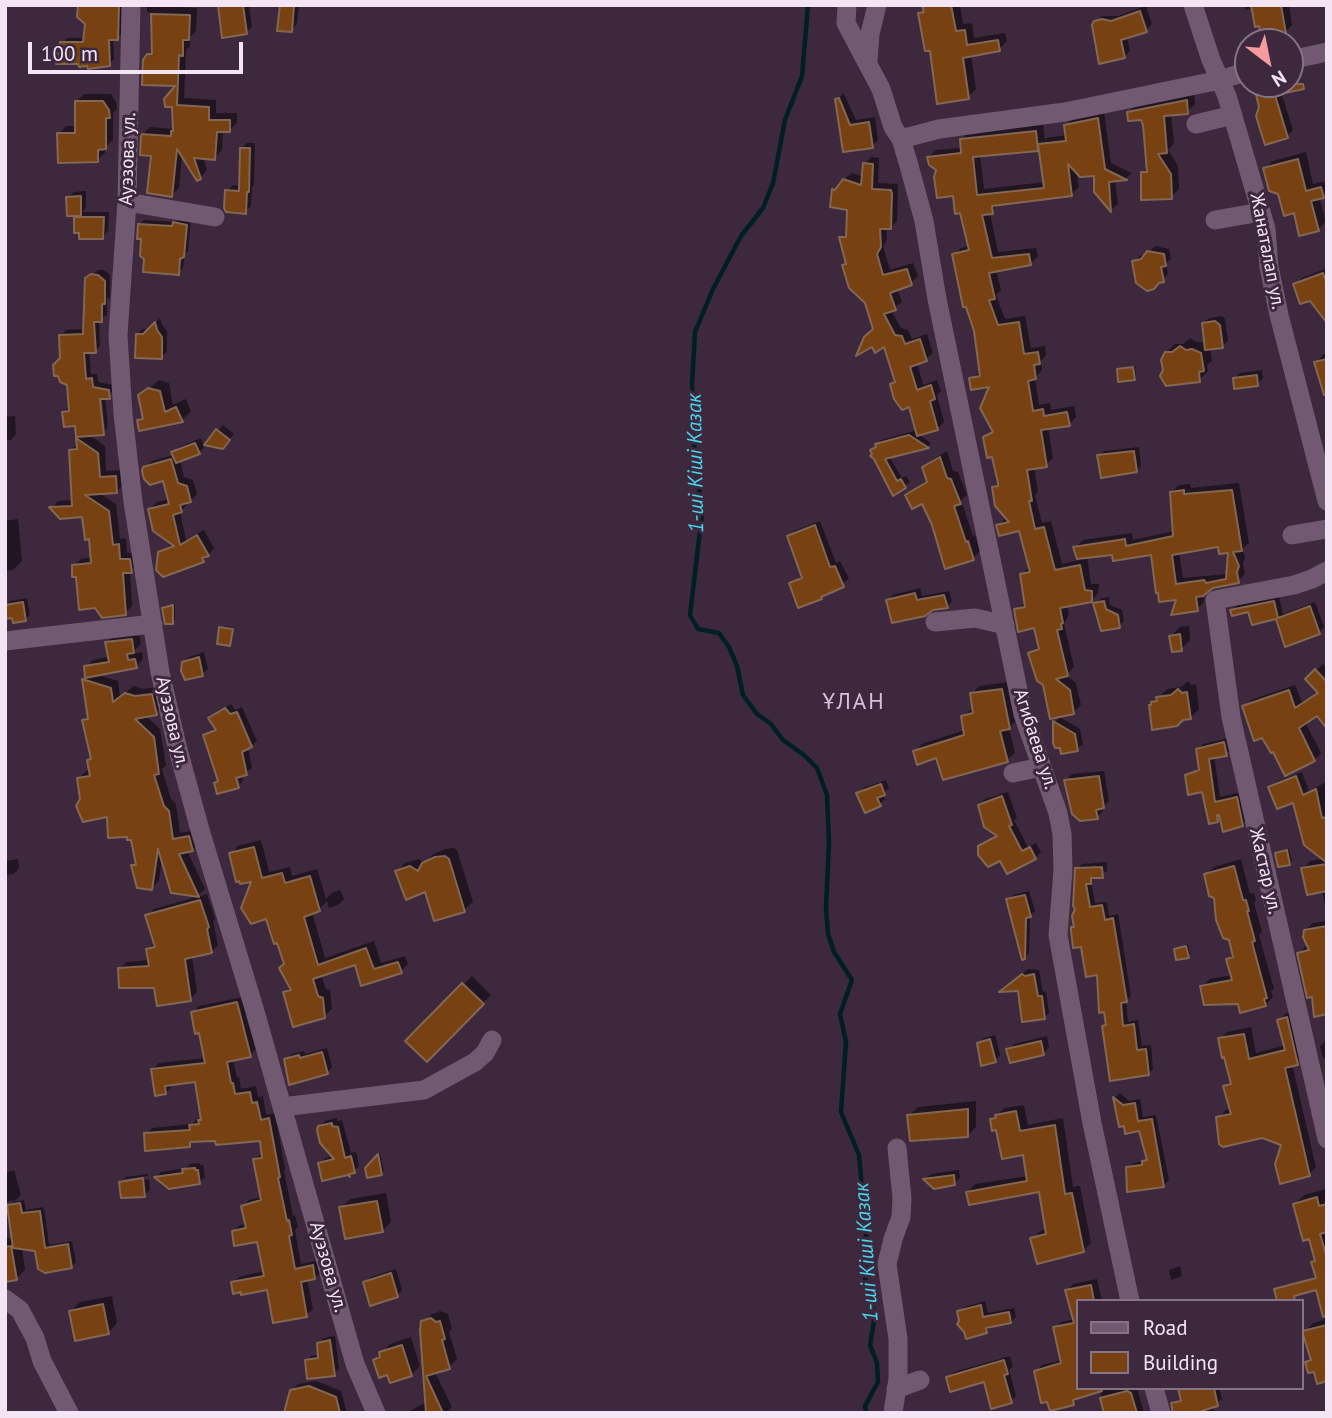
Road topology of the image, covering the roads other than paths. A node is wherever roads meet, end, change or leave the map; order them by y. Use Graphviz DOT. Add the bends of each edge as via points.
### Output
graph roads {
  1 [pos="131,5"];
  2 [pos="847,5"];
  3 [pos="877,5"];
  4 [pos="1193,5"];
  5 [pos="1327,52"];
  6 [pos="1304,57"];
  7 [pos="868,61"];
  8 [pos="1234,76"];
  9 [pos="1220,80"];
  10 [pos="1233,115"];
  11 [pos="1196,124"];
  12 [pos="901,139"];
  13 [pos="127,202"];
  14 [pos="1261,212"];
  15 [pos="215,217"];
  16 [pos="1215,220"];
  17 [pos="1327,501"];
  18 [pos="1327,529"];
  19 [pos="1292,535"];
  20 [pos="1327,571"];
  21 [pos="935,622"];
  22 [pos="153,624"];
  23 [pos="1005,625"];
  24 [pos="5,641"];
  25 [pos="1041,767"];
  26 [pos="1013,773"];
  27 [pos="492,1040"];
  28 [pos="282,1107"];
  29 [pos="1327,1139"];
  30 [pos="897,1148"];
  31 [pos="5,1299"];
  32 [pos="1130,1299"];
  33 [pos="920,1380"];
  34 [pos="896,1389"];
  35 [pos="1155,1390"];
  36 [pos="69,1413"];
  37 [pos="376,1413"];
  38 [pos="893,1413"];
  39 [pos="1161,1413"];
  1 -- 13 [label="street, Ауэзова ул."];
  2 -- 7 [label="street, Агибаева ул." via="846,23"];
  3 -- 7 [label="street"];
  4 -- 9 [label="street, Жанаталап ул."];
  5 -- 6 [label="street"];
  7 -- 12 [label="street, Агибаева ул."];
  8 -- 9 [label="street"];
  9 -- 10 [label="street, Жанаталап ул."];
  9 -- 12 [label="street" via="1065,113 939,129"];
  10 -- 11 [label="street"];
  10 -- 14 [label="street, Жанаталап ул."];
  12 -- 23 [label="street, Агибаева ул." via="924,221"];
  13 -- 15 [label="street"];
  13 -- 22 [label="street, Ауэзова ул." via="119,367 133,502"];
  14 -- 16 [label="street"];
  14 -- 17 [label="street, Жанаталап ул." via="1279,315"];
  18 -- 19 [label="street"];
  20 -- 29 [label="street, Жастар ул." via="1294,585 1215,600 1231,717"];
  21 -- 23 [label="street" via="975,618"];
  22 -- 24 [label="street"];
  22 -- 28 [label="street, Ауэзова ул." via="184,773"];
  23 -- 25 [label="street, Агибаева ул." via="1023,714"];
  25 -- 26 [label="street"];
  25 -- 32 [label="street, Агибаева ул." via="1062,834 1058,935"];
  27 -- 28 [label="street" via="475,1062 424,1090"];
  28 -- 37 [label="street, Ауэзова ул." via="355,1364"];
  30 -- 34 [label="street" via="901,1217 887,1264 906,1336"];
  31 -- 36 [label="street" via="20,1310"];
  33 -- 34 [label="street"];
  34 -- 38 [label="street"];
  35 -- 39 [label="street"];
}
